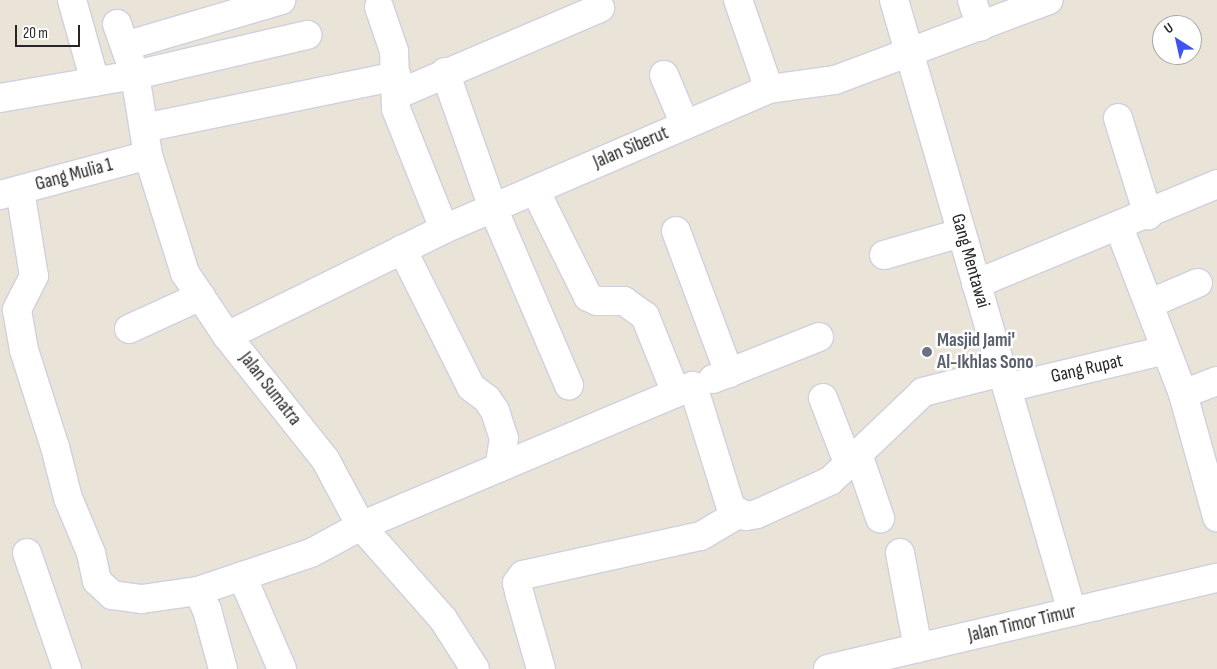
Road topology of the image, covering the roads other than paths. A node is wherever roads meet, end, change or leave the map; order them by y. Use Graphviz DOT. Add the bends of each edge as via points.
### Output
graph roads {
  1 [pos="72,0"];
  2 [pos="281,0"];
  3 [pos="738,0"];
  4 [pos="894,0"];
  5 [pos="972,0"];
  6 [pos="1050,0"];
  7 [pos="379,7"];
  8 [pos="600,8"];
  9 [pos="981,27"];
  10 [pos="307,35"];
  11 [pos="909,53"];
  12 [pos="445,72"];
  13 [pos="135,75"];
  14 [pos="664,75"];
  15 [pos="95,82"];
  16 [pos="396,86"];
  17 [pos="770,89"];
  18 [pos="0,98"];
  19 [pos="1118,118"];
  20 [pos="686,125"];
  21 [pos="144,128"];
  22 [pos="148,155"];
  23 [pos="1217,184"];
  24 [pos="535,190"];
  25 [pos="10,192"];
  26 [pos="493,208"];
  27 [pos="1148,215"];
  28 [pos="1119,227"];
  29 [pos="444,229"];
  30 [pos="676,231"];
  31 [pos="961,233"];
  32 [pos="402,249"];
  33 [pos="884,255"];
  34 [pos="976,284"];
  35 [pos="1198,284"];
  36 [pos="201,296"];
  37 [pos="1151,303"];
  38 [pos="129,329"];
  39 [pos="227,336"];
  40 [pos="819,337"];
  41 [pos="1166,350"];
  42 [pos="729,373"];
  43 [pos="1005,380"];
  44 [pos="1217,381"];
  45 [pos="569,385"];
  46 [pos="684,390"];
  47 [pos="1183,394"];
  48 [pos="823,398"];
  49 [pos="854,461"];
  50 [pos="499,468"];
  51 [pos="738,514"];
  52 [pos="1217,517"];
  53 [pos="880,518"];
  54 [pos="360,526"];
  55 [pos="28,553"];
  56 [pos="900,553"];
  57 [pos="242,576"];
  58 [pos="1217,578"];
  59 [pos="198,591"];
  60 [pos="1072,612"];
  61 [pos="918,648"];
  62 [pos="67,669"];
  63 [pos="223,669"];
  64 [pos="282,669"];
  65 [pos="475,669"];
  66 [pos="541,669"];
  67 [pos="828,669"];
  1 -- 15 [label="street"];
  2 -- 13 [label="street, Jalan Sumatra" via="121,35"];
  3 -- 17 [label="street"];
  4 -- 11 [label="street, Gang Mentawai"];
  5 -- 9 [label="street"];
  6 -- 9 [label="street, Jalan Siberut"];
  7 -- 16 [label="street" via="394,51"];
  8 -- 12 [label="street"];
  9 -- 11 [label="street, Jalan Siberut"];
  10 -- 13 [label="street"];
  11 -- 17 [label="street, Jalan Siberut" via="835,80"];
  11 -- 31 [label="street, Gang Mentawai"];
  12 -- 16 [label="street"];
  12 -- 26 [label="street"];
  13 -- 15 [label="street"];
  13 -- 21 [label="street, Jalan Sumatra"];
  14 -- 20 [label="street"];
  15 -- 18 [label="street"];
  16 -- 21 [label="street"];
  16 -- 29 [label="street" via="398,117"];
  17 -- 20 [label="street, Jalan Siberut"];
  19 -- 27 [label="street"];
  20 -- 24 [label="street, Jalan Siberut"];
  21 -- 22 [label="street, Jalan Sumatra"];
  22 -- 25 [label="street, Gang Mulia 1"];
  22 -- 36 [label="street, Jalan Sumatra" via="175,249 185,273"];
  23 -- 27 [label="street"];
  24 -- 26 [label="street, Jalan Siberut"];
  24 -- 46 [label="street" via="588,297 597,301 624,301 646,316"];
  25 -- 59 [label="street" via="34,276 17,310 24,350 68,498 90,553 97,581 112,595 142,599"];
  26 -- 29 [label="street, Jalan Siberut"];
  26 -- 45 [label="street"];
  27 -- 28 [label="street"];
  28 -- 34 [label="street"];
  28 -- 37 [label="street"];
  29 -- 32 [label="street, Jalan Siberut"];
  30 -- 42 [label="street"];
  31 -- 33 [label="street"];
  31 -- 34 [label="street, Gang Mentawai"];
  32 -- 39 [label="street, Jalan Siberut"];
  32 -- 50 [label="street" via="470,387 487,399 495,411 504,438"];
  34 -- 43 [label="street, Gang Mentawai"];
  35 -- 37 [label="street"];
  36 -- 38 [label="street"];
  36 -- 39 [label="street, Jalan Sumatra"];
  37 -- 41 [label="street"];
  39 -- 54 [label="street, Jalan Sumatra" via="325,459"];
  40 -- 42 [label="street"];
  41 -- 43 [label="street, Gang Rupat"];
  41 -- 47 [label="street"];
  42 -- 46 [label="street"];
  43 -- 49 [label="street, Gang Rupat" via="924,392"];
  43 -- 60 [label="street, Gang Mentawai"];
  44 -- 47 [label="street"];
  46 -- 50 [label="street"];
  46 -- 51 [label="street" via="726,497"];
  47 -- 52 [label="street"];
  48 -- 49 [label="street"];
  49 -- 51 [label="street, Gang Rupat" via="830,481 757,514"];
  49 -- 53 [label="street"];
  50 -- 54 [label="street"];
  51 -- 66 [label="street" via="701,536 523,575 518,583 520,596"];
  54 -- 57 [label="street" via="311,553"];
  54 -- 65 [label="street, Jalan Sumatra" via="443,619"];
  55 -- 62 [label="street"];
  56 -- 61 [label="street"];
  57 -- 59 [label="street"];
  57 -- 64 [label="street"];
  58 -- 60 [label="street, Jalan Timor Timur"];
  59 -- 63 [label="street" via="207,610"];
  60 -- 61 [label="street, Jalan Timor Timur"];
  61 -- 67 [label="street, Jalan Timor Timur"];
}
